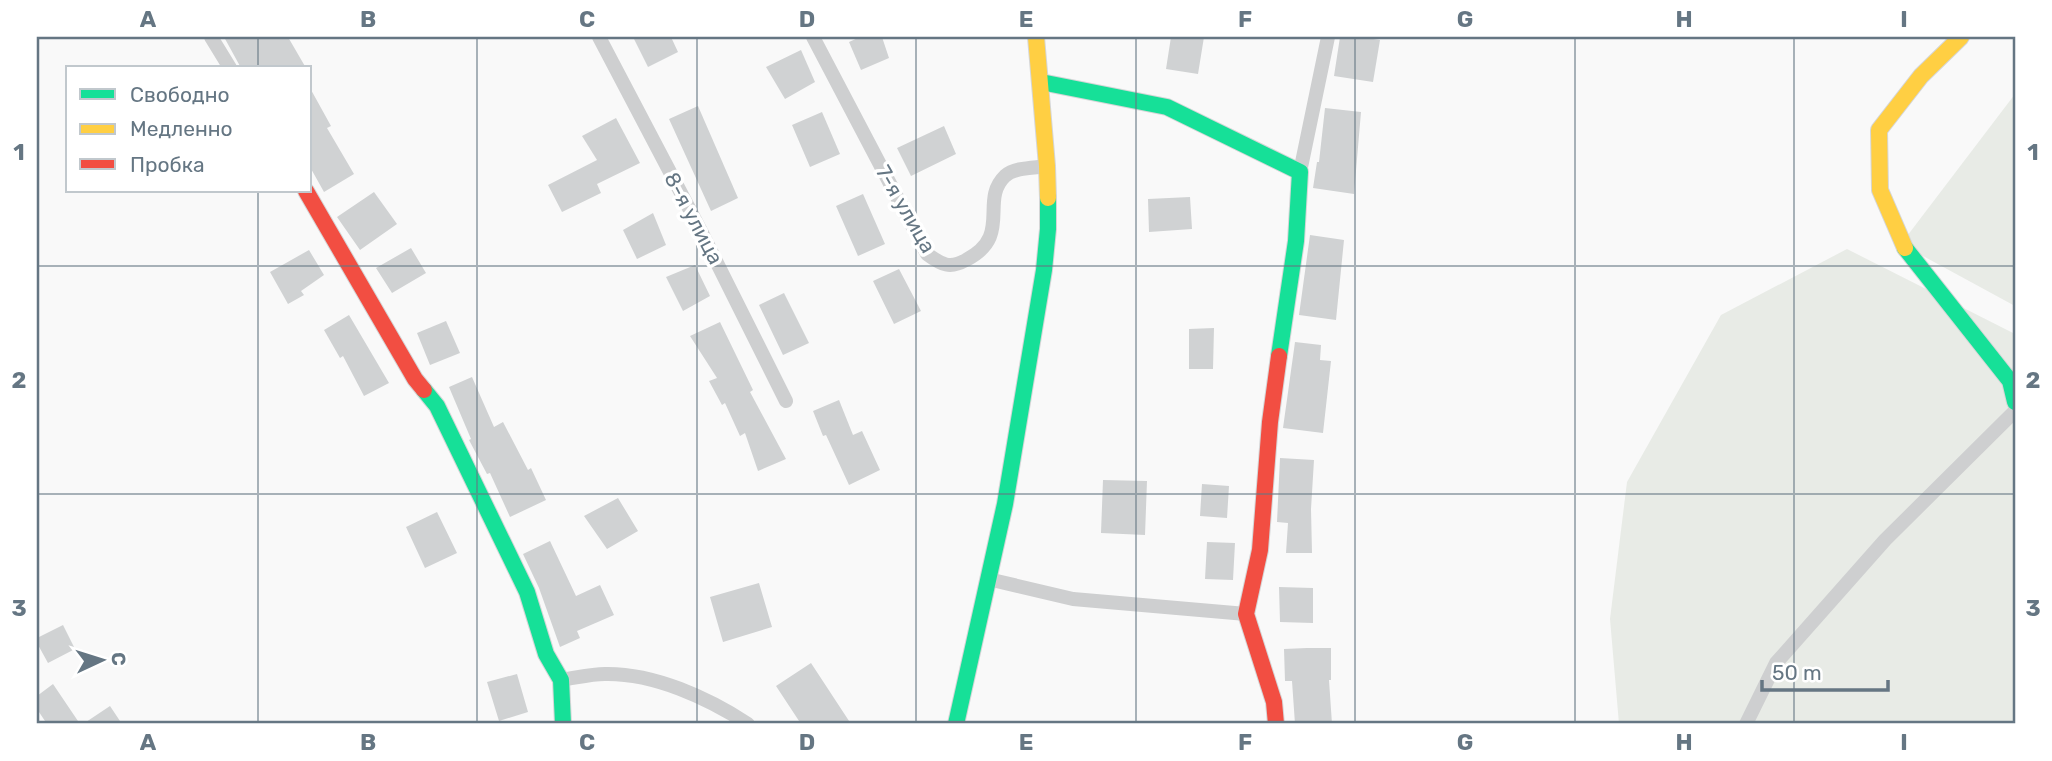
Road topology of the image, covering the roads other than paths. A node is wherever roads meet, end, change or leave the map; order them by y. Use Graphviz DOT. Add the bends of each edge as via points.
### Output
graph roads {
  1 [pos="211,37"];
  2 [pos="599,37"];
  3 [pos="813,37"];
  4 [pos="1036,37"];
  5 [pos="1328,37"];
  6 [pos="1961,37"];
  7 [pos="229,66"];
  8 [pos="1041,82"];
  9 [pos="1048,166"];
  10 [pos="1300,172"];
  11 [pos="307,192"];
  12 [pos="786,401"];
  13 [pos="2015,402"];
  14 [pos="2015,411"];
  15 [pos="988,579"];
  16 [pos="1246,614"];
  17 [pos="561,680"];
  18 [pos="563,724"];
  19 [pos="748,724"];
  20 [pos="956,724"];
  21 [pos="1276,724"];
  22 [pos="1746,724"];
  1 -- 7 [label="street"];
  2 -- 12 [label="street, 8-я улица"];
  3 -- 9 [label="street, 7-я улица" via="927,254 944,266 957,265 984,249 992,236 995,199 1004,177 1012,171"];
  4 -- 8 [label="street"];
  5 -- 10 [label="street"];
  6 -- 13 [label="street" via="1921,76 1879,130 1880,190 1901,244 2010,381"];
  8 -- 9 [label="street"];
  8 -- 10 [label="street" via="1167,107"];
  9 -- 15 [label="street" via="1044,270"];
  10 -- 16 [label="street" via="1296,241 1270,422 1260,550"];
  11 -- 17 [label="street" via="415,379 437,406 527,592 546,654"];
  14 -- 22 [label="street" via="1885,540 1776,663"];
  15 -- 16 [label="street" via="1073,599"];
  15 -- 20 [label="street"];
  16 -- 21 [label="street" via="1274,702"];
  17 -- 18 [label="street"];
  17 -- 19 [label="street" via="632,676 698,697"];
}
